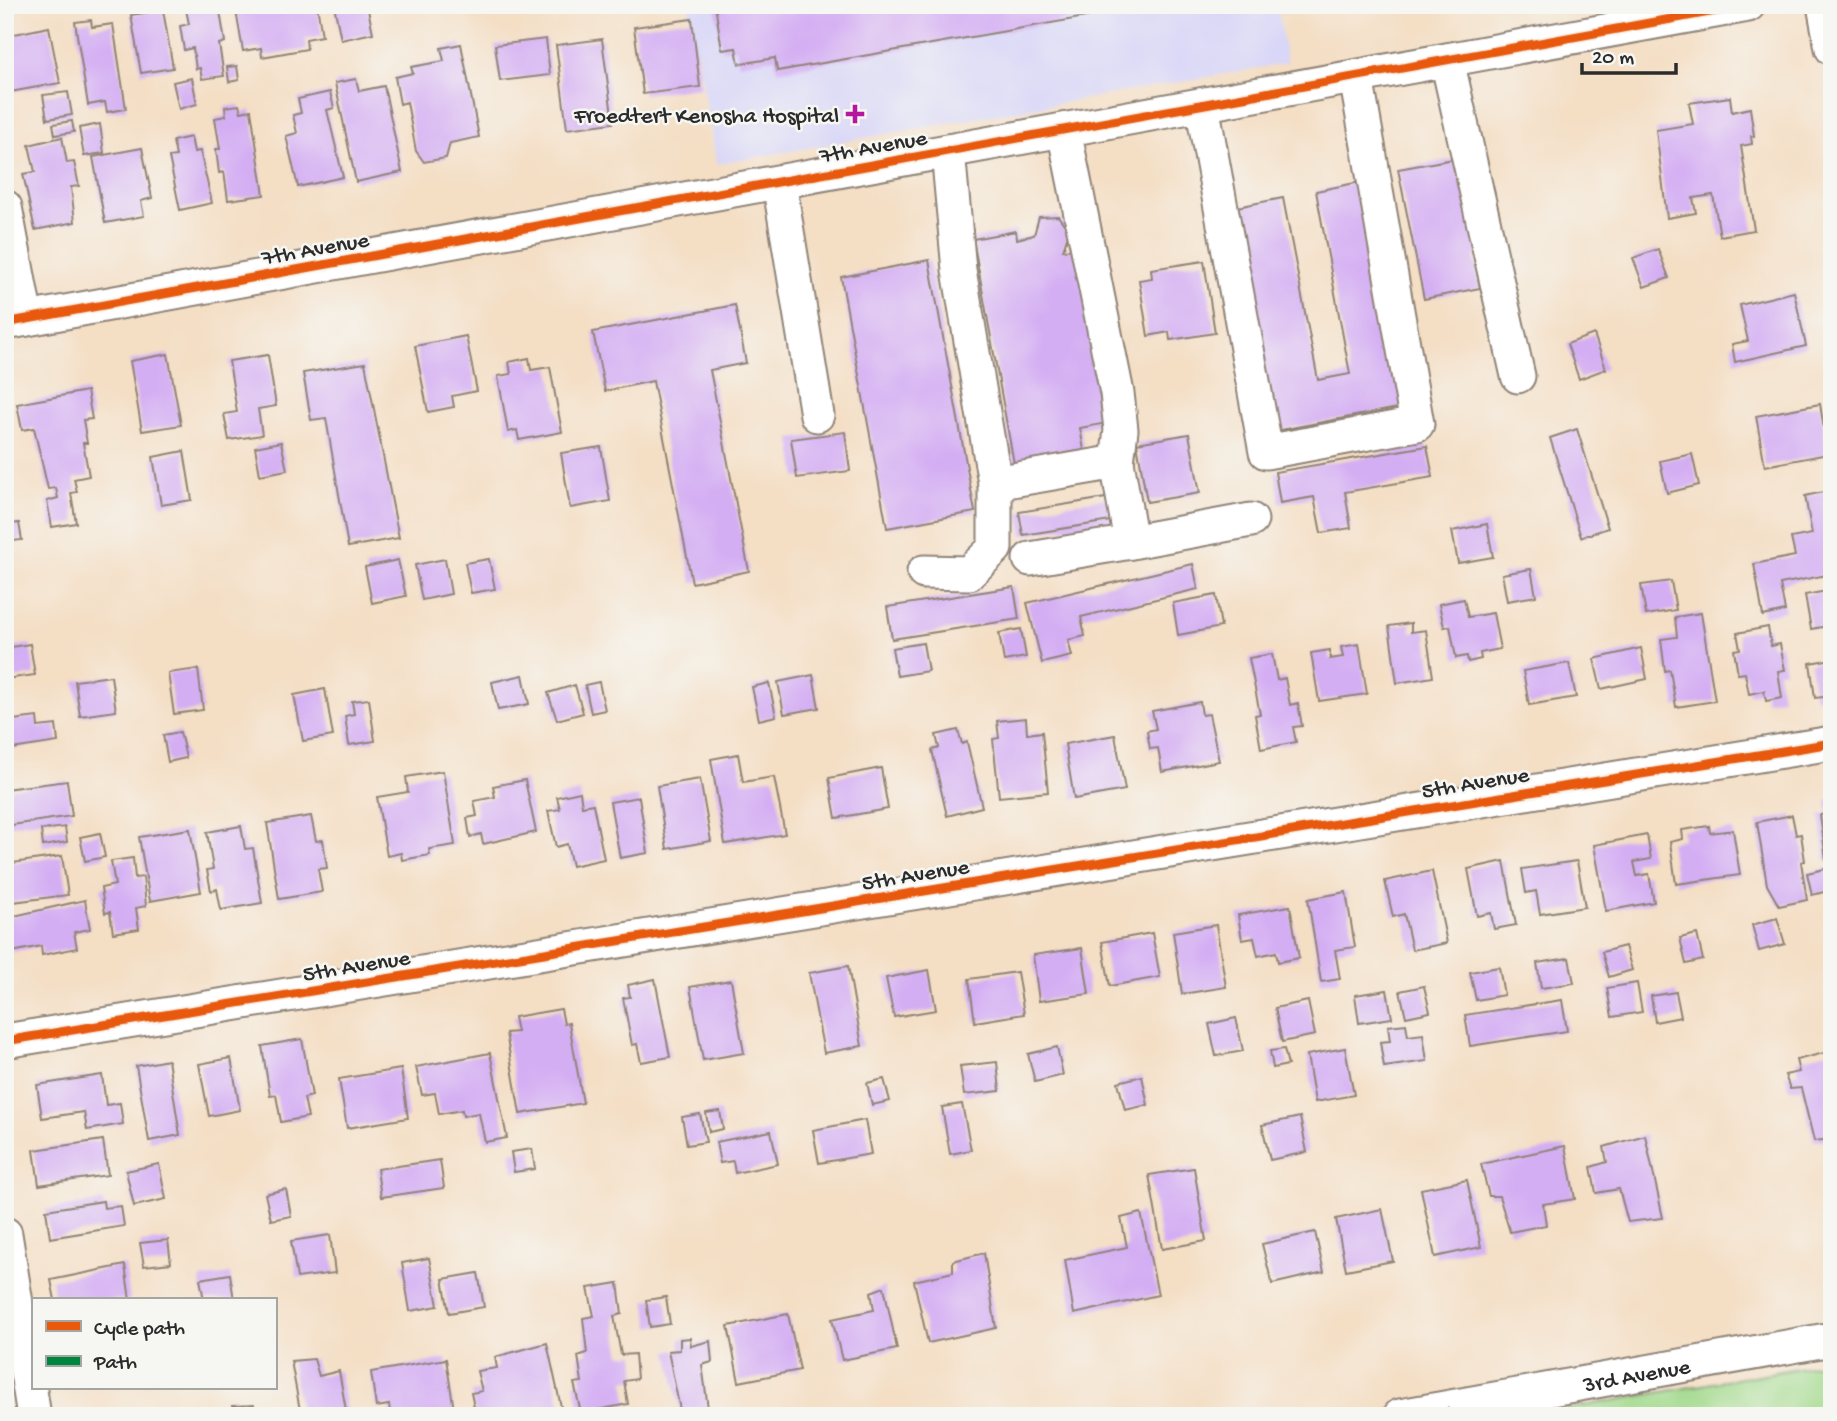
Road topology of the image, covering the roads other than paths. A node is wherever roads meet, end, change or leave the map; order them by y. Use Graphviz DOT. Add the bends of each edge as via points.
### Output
graph roads {
  1 [pos="1748,5"];
  2 [pos="1824,5"];
  3 [pos="1832,48"];
  4 [pos="1447,60"];
  5 [pos="1356,76"];
  6 [pos="1202,105"];
  7 [pos="1064,130"];
  8 [pos="948,151"];
  9 [pos="779,182"];
  10 [pos="5,207"];
  11 [pos="16,321"];
  12 [pos="1518,376"];
  13 [pos="817,415"];
  14 [pos="1118,462"];
  15 [pos="995,483"];
  16 [pos="1251,520"];
  17 [pos="1131,542"];
  18 [pos="1030,559"];
  19 [pos="924,572"];
  20 [pos="1832,743"];
  21 [pos="5,1041"];
  22 [pos="5,1234"];
  23 [pos="1832,1339"];
  24 [pos="34,1416"];
  25 [pos="1400,1416"];
  1 -- 4 [label="street, 7th Avenue"];
  2 -- 3 [label="street"];
  4 -- 5 [label="street, 7th Avenue"];
  4 -- 12 [label="street"];
  5 -- 6 [label="street, 7th Avenue"];
  5 -- 6 [label="street" via="1417,424 1266,452"];
  6 -- 7 [label="street, 7th Avenue"];
  7 -- 8 [label="street, 7th Avenue"];
  7 -- 14 [label="street" via="1117,393"];
  8 -- 9 [label="street, 7th Avenue"];
  8 -- 15 [label="street" via="958,270"];
  9 -- 11 [label="street, 7th Avenue"];
  9 -- 13 [label="street"];
  10 -- 11 [label="street"];
  14 -- 15 [label="street"];
  14 -- 17 [label="street"];
  15 -- 19 [label="street" via="995,548 969,573"];
  16 -- 17 [label="street"];
  17 -- 18 [label="street"];
  20 -- 21 [label="street, 5th Avenue"];
  22 -- 24 [label="street"];
  23 -- 25 [label="street, 3rd Avenue"];
}
